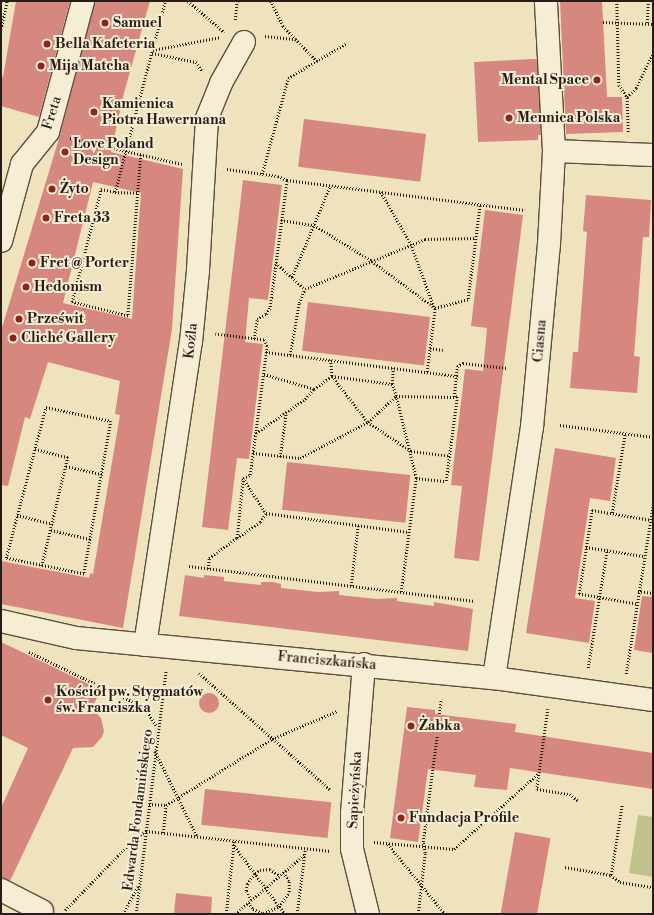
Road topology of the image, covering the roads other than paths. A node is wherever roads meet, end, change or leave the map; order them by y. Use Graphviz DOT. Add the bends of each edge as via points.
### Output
graph roads {
  1 [pos="83,1"];
  2 [pos="546,1"];
  3 [pos="244,42"];
  4 [pos="554,151"];
  5 [pos="653,155"];
  6 [pos="1,241"];
  7 [pos="1,621"];
  8 [pos="145,646"];
  9 [pos="364,664"];
  10 [pos="494,678"];
  11 [pos="653,700"];
  12 [pos="1,890"];
  13 [pos="42,911"];
  14 [pos="368,914"];
  1 -- 6 [label="street, Freta" via="48,132 22,164"];
  2 -- 4 [label="street, Ciasna"];
  3 -- 8 [label="street, Koźla" via="221,83 207,118 191,342"];
  4 -- 5 [label="street"];
  4 -- 10 [label="street, Ciasna" via="549,244 532,427"];
  7 -- 8 [label="street, Franciszkańska" via="76,638"];
  8 -- 9 [label="street, Franciszkańska"];
  9 -- 10 [label="street, Franciszkańska"];
  9 -- 14 [label="street, Sapieżyńska" via="352,813 352,849"];
  10 -- 11 [label="street, Franciszkańska"];
  12 -- 13 [label="street"];
}
